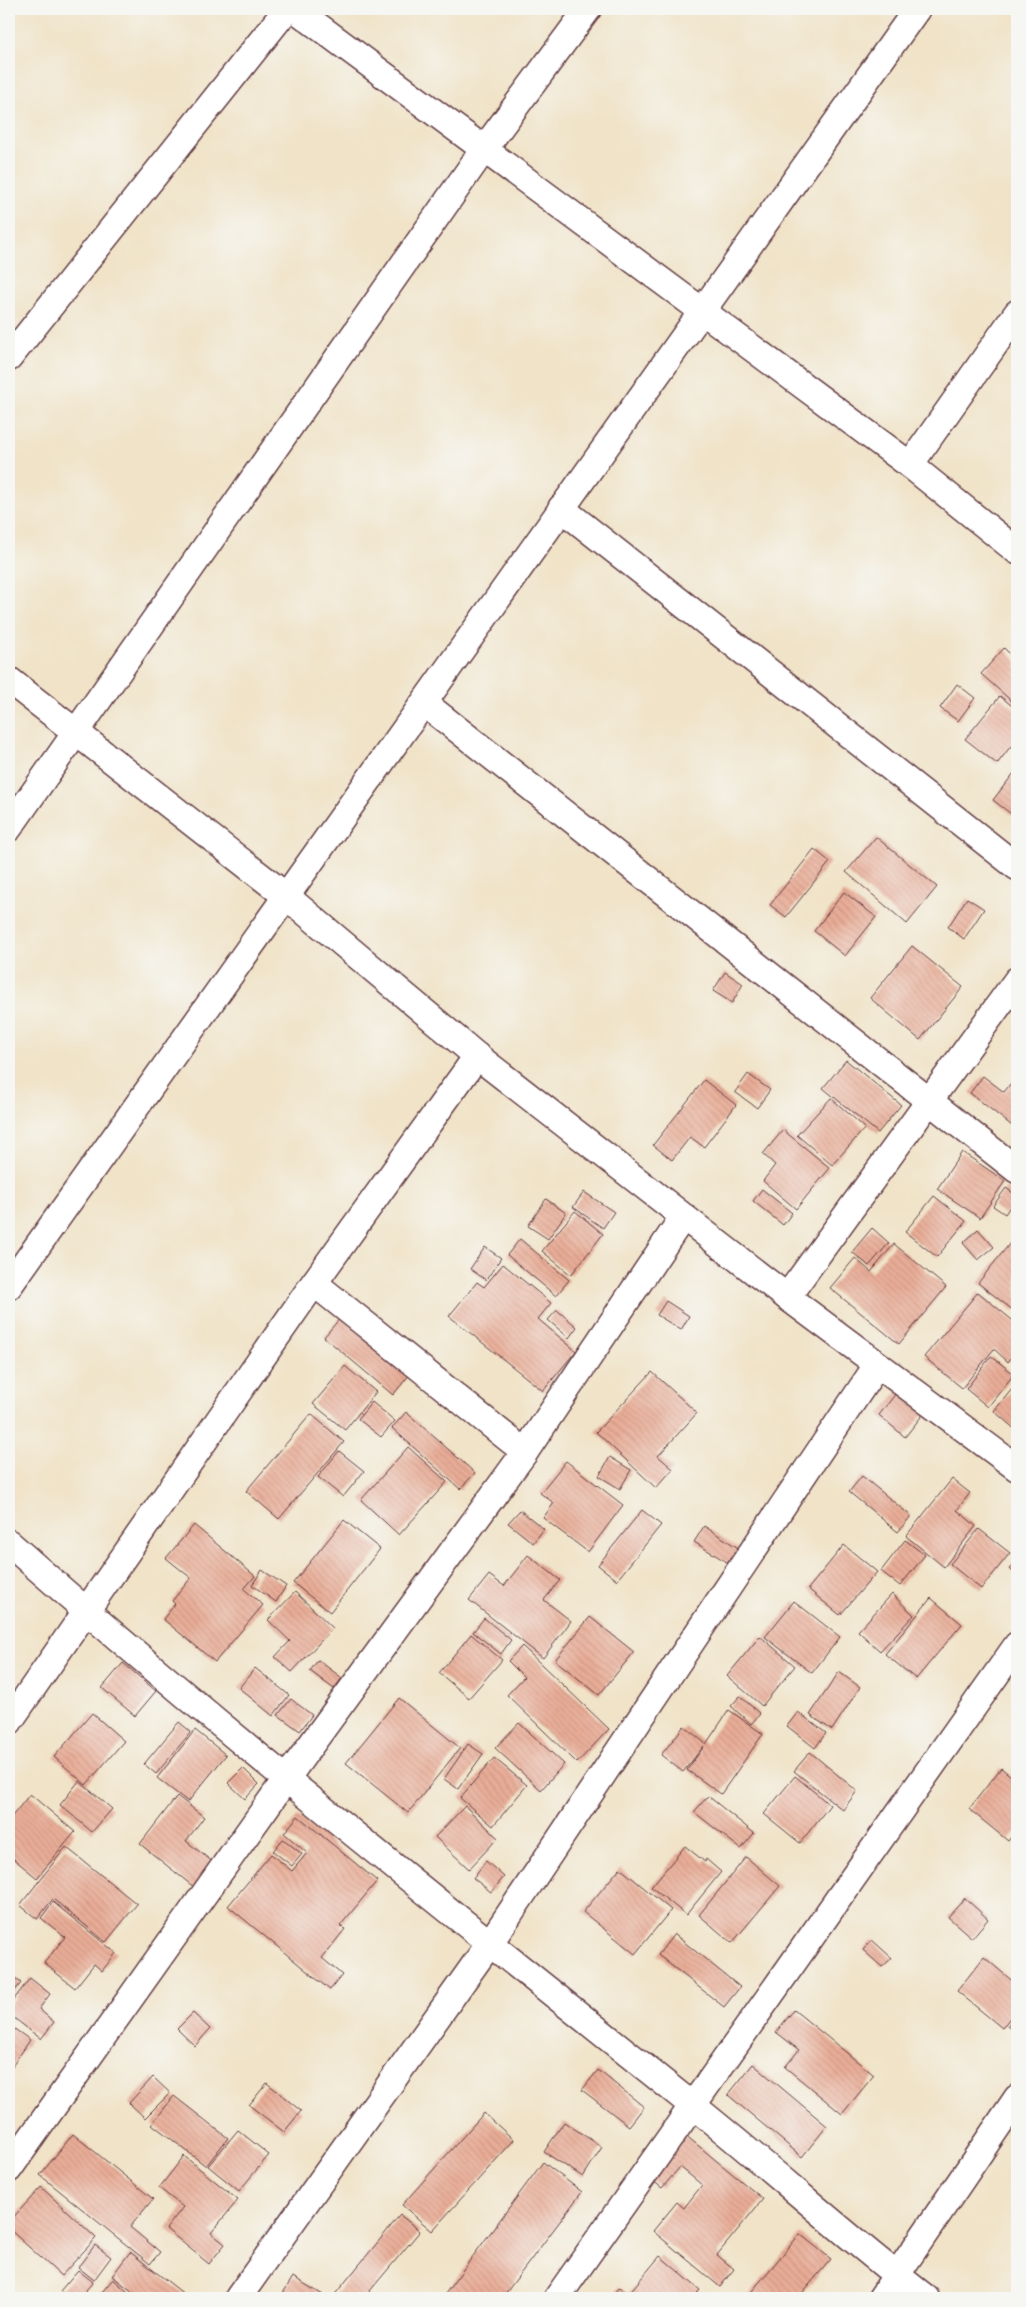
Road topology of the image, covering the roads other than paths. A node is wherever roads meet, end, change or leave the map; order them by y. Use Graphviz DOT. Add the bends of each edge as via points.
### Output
graph roads {
  1 [pos="287,9"];
  2 [pos="295,9"];
  3 [pos="588,9"];
  4 [pos="917,9"];
  5 [pos="484,149"];
  6 [pos="703,312"];
  7 [pos="1017,313"];
  8 [pos="9,358"];
  9 [pos="910,465"];
  10 [pos="561,508"];
  11 [pos="1017,551"];
  12 [pos="9,680"];
  13 [pos="424,703"];
  14 [pos="77,731"];
  15 [pos="9,828"];
  16 [pos="1017,867"];
  17 [pos="286,896"];
  18 [pos="1017,980"];
  19 [pos="477,1056"];
  20 [pos="929,1100"];
  21 [pos="1017,1170"];
  22 [pos="683,1217"];
  23 [pos="314,1283"];
  24 [pos="9,1286"];
  25 [pos="788,1297"];
  26 [pos="877,1365"];
  27 [pos="524,1452"];
  28 [pos="1017,1468"];
  29 [pos="9,1543"];
  30 [pos="87,1612"];
  31 [pos="1017,1645"];
  32 [pos="9,1722"];
  33 [pos="286,1779"];
  34 [pos="490,1943"];
  35 [pos="694,2106"];
  36 [pos="1013,2113"];
  37 [pos="9,2169"];
  38 [pos="897,2276"];
  39 [pos="238,2298"];
  40 [pos="557,2298"];
  41 [pos="881,2298"];
  42 [pos="926,2298"];
  1 -- 8 [label="street"];
  2 -- 5 [label="street"];
  3 -- 5 [label="street"];
  4 -- 6 [label="street"];
  5 -- 6 [label="street"];
  5 -- 14 [label="street"];
  6 -- 9 [label="street"];
  6 -- 10 [label="street"];
  7 -- 9 [label="street"];
  9 -- 11 [label="street"];
  10 -- 13 [label="street"];
  10 -- 16 [label="street"];
  12 -- 14 [label="street"];
  13 -- 17 [label="street"];
  13 -- 20 [label="street"];
  14 -- 15 [label="street"];
  14 -- 17 [label="street"];
  17 -- 19 [label="street"];
  17 -- 24 [label="street"];
  18 -- 20 [label="street"];
  19 -- 22 [label="street"];
  19 -- 23 [label="street"];
  20 -- 21 [label="street"];
  20 -- 25 [label="street"];
  22 -- 25 [label="street"];
  22 -- 27 [label="street"];
  23 -- 27 [label="street"];
  23 -- 30 [label="street"];
  25 -- 26 [label="street"];
  26 -- 28 [label="street"];
  26 -- 34 [label="street"];
  27 -- 33 [label="street"];
  29 -- 30 [label="street"];
  30 -- 32 [label="street"];
  30 -- 33 [label="street"];
  31 -- 35 [label="street"];
  33 -- 34 [label="street"];
  33 -- 37 [label="street"];
  34 -- 35 [label="street"];
  34 -- 39 [label="street"];
  35 -- 38 [label="street"];
  35 -- 40 [label="street"];
  36 -- 38 [label="street"];
  38 -- 41 [label="street"];
  38 -- 42 [label="street"];
}
